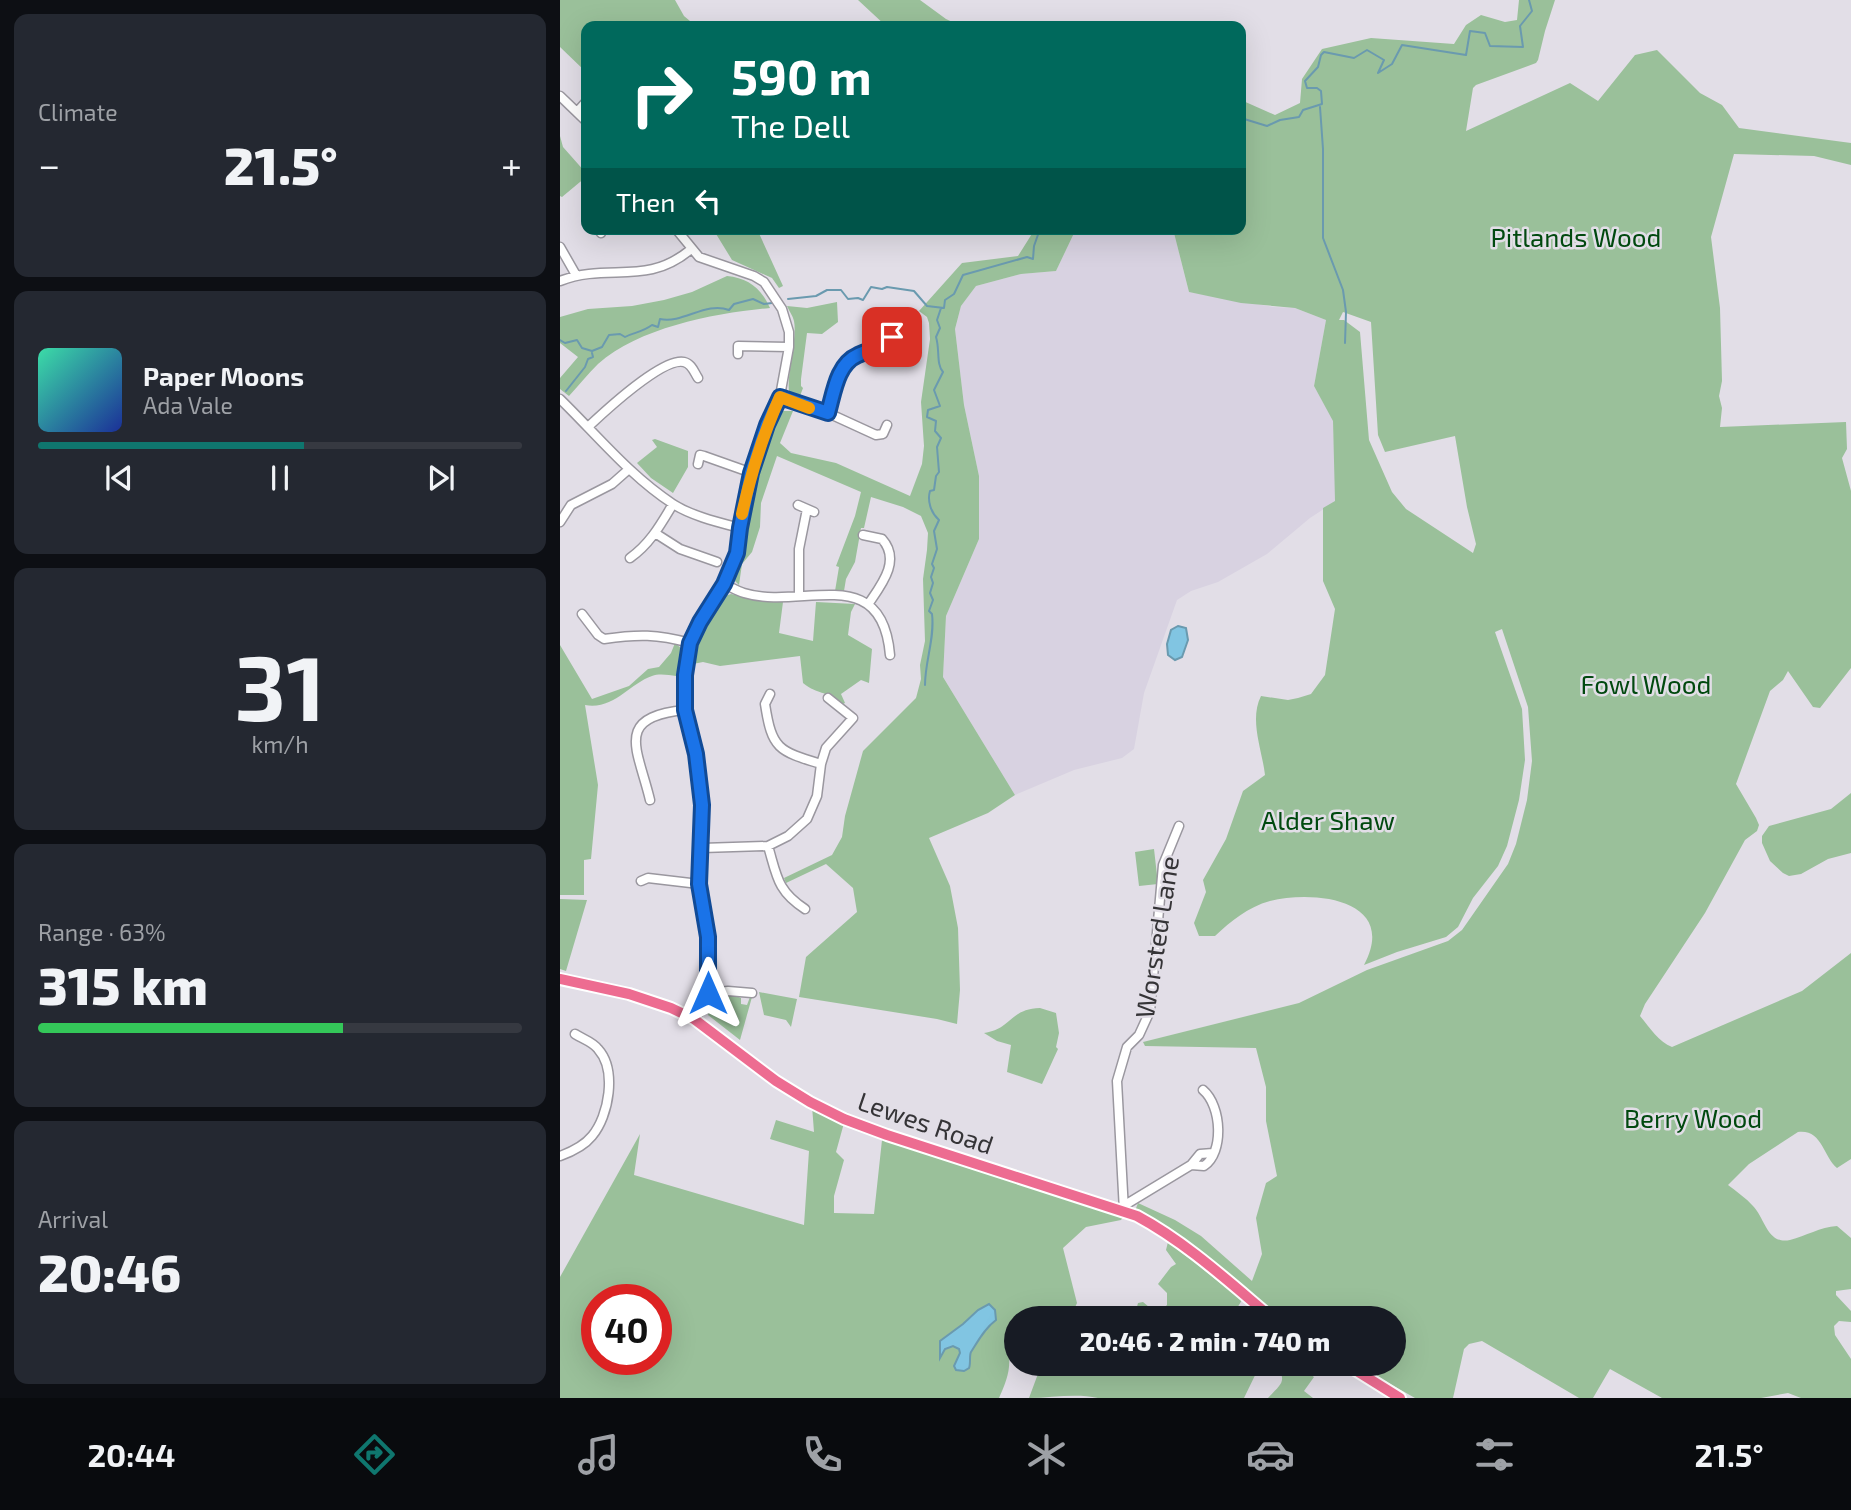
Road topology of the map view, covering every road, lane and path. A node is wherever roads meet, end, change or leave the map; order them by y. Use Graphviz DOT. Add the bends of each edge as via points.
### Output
graph roads {
  1 [pos="560,96"];
  2 [pos="581,108"];
  3 [pos="577,112"];
  4 [pos="581,116"];
  5 [pos="680,235"];
  6 [pos="560,247"];
  7 [pos="690,250"];
  8 [pos="576,275"];
  9 [pos="560,281"];
  10 [pos="892,337"];
  11 [pos="789,347"];
  12 [pos="738,354"];
  13 [pos="698,379"];
  14 [pos="780,397"];
  15 [pos="560,399"];
  16 [pos="828,413"];
  17 [pos="887,425"];
  18 [pos="589,426"];
  19 [pos="698,464"];
  20 [pos="629,468"];
  21 [pos="751,473"];
  22 [pos="673,504"];
  23 [pos="806,509"];
  24 [pos="560,522"];
  25 [pos="740,528"];
  26 [pos="655,533"];
  27 [pos="863,535"];
  28 [pos="630,558"];
  29 [pos="717,562"];
  30 [pos="724,584"];
  31 [pos="799,596"];
  32 [pos="869,603"];
  33 [pos="582,614"];
  34 [pos="690,643"];
  35 [pos="890,655"];
  36 [pos="770,694"];
  37 [pos="828,698"];
  38 [pos="685,710"];
  39 [pos="821,764"];
  40 [pos="650,800"];
  41 [pos="1179,826"];
  42 [pos="768,846"];
  43 [pos="702,848"];
  44 [pos="641,881"];
  45 [pos="699,884"];
  46 [pos="805,909"];
  47 [pos="560,979"];
  48 [pos="708,993"];
  49 [pos="748,996"];
  50 [pos="694,1019"];
  51 [pos="575,1034"];
  52 [pos="1203,1090"];
  53 [pos="560,1156"];
  54 [pos="1124,1208"];
  55 [pos="1257,1306"];
  56 [pos="1365,1376"];
  57 [pos="1400,1398"];
  1 -- 3 [label="street"];
  2 -- 3 [label="street"];
  3 -- 4 [label="street"];
  5 -- 7 [label="street"];
  6 -- 8 [label="street"];
  7 -- 8 [label="street" via="649,271"];
  7 -- 11 [label="street" via="764,282 782,309"];
  8 -- 9 [label="street"];
  10 -- 16 [label="street" via="881,348 847,361"];
  11 -- 12 [label="street" via="738,346"];
  11 -- 14 [label="street"];
  13 -- 18 [label="street" via="690,365 667,365"];
  14 -- 16 [label="street"];
  14 -- 21 [label="street"];
  15 -- 18 [label="street"];
  16 -- 17 [label="street" via="876,435 883,434"];
  18 -- 20 [label="street"];
  19 -- 21 [label="street" via="700,455"];
  20 -- 22 [label="street"];
  20 -- 24 [label="street" via="612,484 571,505"];
  21 -- 25 [label="street"];
  22 -- 25 [label="street"];
  22 -- 26 [label="street"];
  23 -- 31 [label="street" via="799,549"];
  25 -- 30 [label="street" via="737,553"];
  26 -- 28 [label="street"];
  26 -- 29 [label="street" via="680,549"];
  27 -- 32 [label="street" via="882,538 890,550 885,580"];
  30 -- 31 [label="street" via="744,593"];
  30 -- 34 [label="street"];
  31 -- 32 [label="street" via="841,595"];
  32 -- 35 [label="street" via="882,620"];
  33 -- 34 [label="street" via="604,639 660,635"];
  34 -- 38 [label="street"];
  36 -- 39 [label="street" via="765,704 772,737 786,754"];
  37 -- 39 [label="street" via="853,718 826,748"];
  38 -- 40 [label="street" via="660,713 645,720 636,732 635,745"];
  38 -- 43 [label="street" via="696,754"];
  39 -- 42 [label="street" via="817,796 807,819"];
  41 -- 54 [label="street, Worsted Lane" via="1163,865 1150,1011 1127,1048 1117,1081"];
  42 -- 43 [label="street"];
  42 -- 46 [label="street" via="781,889"];
  43 -- 45 [label="street"];
  44 -- 45 [label="street"];
  45 -- 48 [label="street" via="708,937"];
  47 -- 50 [label="highway, Lewes Road" via="629,994"];
  48 -- 49 [label="street"];
  48 -- 50 [label="street"];
  50 -- 54 [label="highway, Lewes Road" via="776,1081 845,1119"];
  51 -- 53 [label="street" via="596,1046 607,1066 606,1105 591,1138"];
  52 -- 54 [label="street" via="1217,1111 1219,1130 1212,1159 1203,1166 1191,1165"];
  54 -- 55 [label="highway, Lewes Road" via="1198,1257"];
  56 -- 57 [label="highway"];
}
